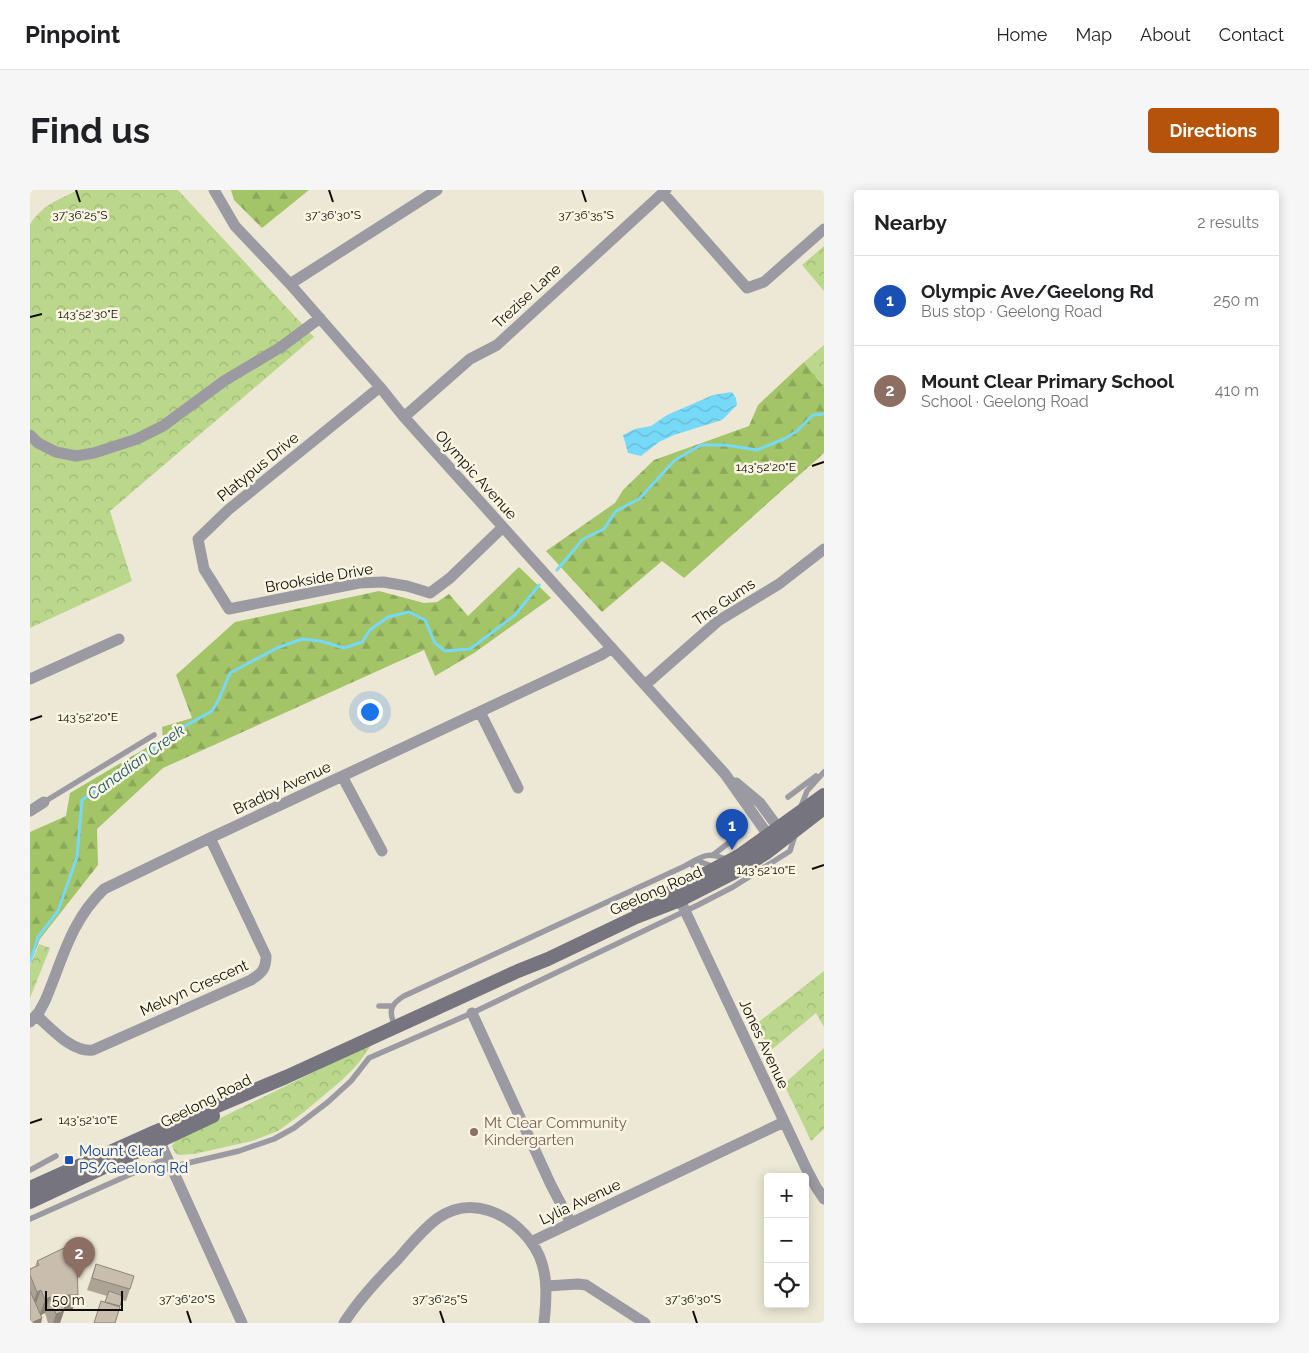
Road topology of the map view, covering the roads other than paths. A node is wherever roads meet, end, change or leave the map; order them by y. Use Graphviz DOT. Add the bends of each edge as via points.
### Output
graph roads {
  1 [pos="214,190"];
  2 [pos="437,190"];
  3 [pos="664,191"];
  4 [pos="824,229"];
  5 [pos="290,284"];
  6 [pos="320,318"];
  7 [pos="380,387"];
  8 [pos="404,417"];
  9 [pos="30,434"];
  10 [pos="502,527"];
  11 [pos="824,549"];
  12 [pos="216,588"];
  13 [pos="119,639"];
  14 [pos="612,648"];
  15 [pos="30,679"];
  16 [pos="645,685"];
  17 [pos="480,712"];
  18 [pos="154,735"];
  19 [pos="824,771"];
  20 [pos="342,776"];
  21 [pos="518,788"];
  22 [pos="824,795"];
  23 [pos="788,797"];
  24 [pos="44,802"];
  25 [pos="30,811"];
  26 [pos="823,811"];
  27 [pos="799,813"];
  28 [pos="781,835"];
  29 [pos="210,838"];
  30 [pos="735,838"];
  31 [pos="382,851"];
  32 [pos="685,866"];
  33 [pos="723,866"];
  34 [pos="680,900"];
  35 [pos="379,1006"];
  36 [pos="392,1006"];
  37 [pos="472,1012"];
  38 [pos="33,1018"];
  39 [pos="395,1027"];
  40 [pos="784,1122"];
  41 [pos="157,1137"];
  42 [pos="56,1156"];
  43 [pos="169,1162"];
  44 [pos="30,1170"];
  45 [pos="30,1188"];
  46 [pos="824,1199"];
  47 [pos="30,1202"];
  48 [pos="30,1219"];
  49 [pos="571,1223"];
  50 [pos="531,1242"];
  51 [pos="546,1286"];
  52 [pos="242,1323"];
  53 [pos="344,1323"];
  54 [pos="544,1323"];
  55 [pos="645,1323"];
  1 -- 5 [label="street, Olympic Avenue" via="235,226"];
  2 -- 5 [label="street"];
  3 -- 4 [label="street" via="747,288 764,282"];
  3 -- 8 [label="street, Trezise Lane" via="497,345 470,359"];
  5 -- 6 [label="street, Olympic Avenue"];
  6 -- 7 [label="street, Olympic Avenue"];
  6 -- 9 [label="street" via="281,347 224,381 163,426 137,439 76,456 56,452 38,443"];
  7 -- 8 [label="street, Olympic Avenue"];
  7 -- 12 [label="street, Platypus Drive" via="228,510 198,539 204,568"];
  8 -- 10 [label="street, Olympic Avenue"];
  10 -- 12 [label="street, Brookside Drive" via="430,593 383,582 359,583 229,609"];
  10 -- 14 [label="street, Olympic Avenue"];
  11 -- 16 [label="street, The Gums" via="779,584 718,621"];
  13 -- 15 [label="street"];
  14 -- 16 [label="street, Olympic Avenue"];
  14 -- 17 [label="street, Bradby Avenue"];
  16 -- 28 [label="street, Olympic Avenue"];
  17 -- 20 [label="street, Bradby Avenue"];
  17 -- 21 [label="street"];
  18 -- 24 [label="lane"];
  19 -- 23 [label="lane"];
  19 -- 27 [label="lane" via="807,790"];
  20 -- 29 [label="street, Bradby Avenue"];
  20 -- 31 [label="street"];
  22 -- 27 [label="main road, Geelong Road"];
  24 -- 25 [label="street"];
  26 -- 28 [label="main road, Geelong Road"];
  27 -- 28 [label="main road, Geelong Road"];
  28 -- 33 [label="main road, Geelong Road" via="756,860"];
  28 -- 34 [label="lane" via="793,846 790,851 733,886"];
  29 -- 38 [label="street, Bradby Avenue" via="122,879 104,889 90,903 73,930 45,1001"];
  29 -- 38 [label="street, Melvyn Crescent" via="266,956 266,966 260,974 93,1050 76,1047"];
  30 -- 33 [label="lane"];
  32 -- 33 [label="lane, Geelong Road" via="701,862"];
  32 -- 33 [label="lane, Geelong Road" via="705,855"];
  32 -- 36 [label="lane, Geelong Road" via="404,996"];
  33 -- 34 [label="main road, Geelong Road"];
  34 -- 37 [label="lane"];
  34 -- 39 [label="main road, Geelong Road"];
  34 -- 40 [label="street, Jones Avenue"];
  35 -- 36 [label="lane"];
  36 -- 39 [label="lane"];
  37 -- 43 [label="lane" via="370,1058 328,1102 274,1139 239,1152"];
  37 -- 49 [label="street"];
  39 -- 41 [label="main road, Geelong Road" via="286,1077 234,1106"];
  40 -- 46 [label="street, Jones Avenue"];
  40 -- 49 [label="street, Lylia Avenue"];
  41 -- 43 [label="street"];
  41 -- 45 [label="main road, Geelong Road"];
  41 -- 47 [label="main road, Geelong Road"];
  42 -- 44 [label="lane"];
  43 -- 48 [label="lane"];
  43 -- 52 [label="street"];
  49 -- 50 [label="street, Lylia Avenue"];
  50 -- 51 [label="street" via="540,1258"];
  50 -- 53 [label="street, Lylia Avenue" via="510,1220 487,1209 467,1208 448,1213 425,1230 388,1269 356,1304"];
  51 -- 54 [label="street"];
  51 -- 55 [label="street" via="578,1284 590,1287"];
}
